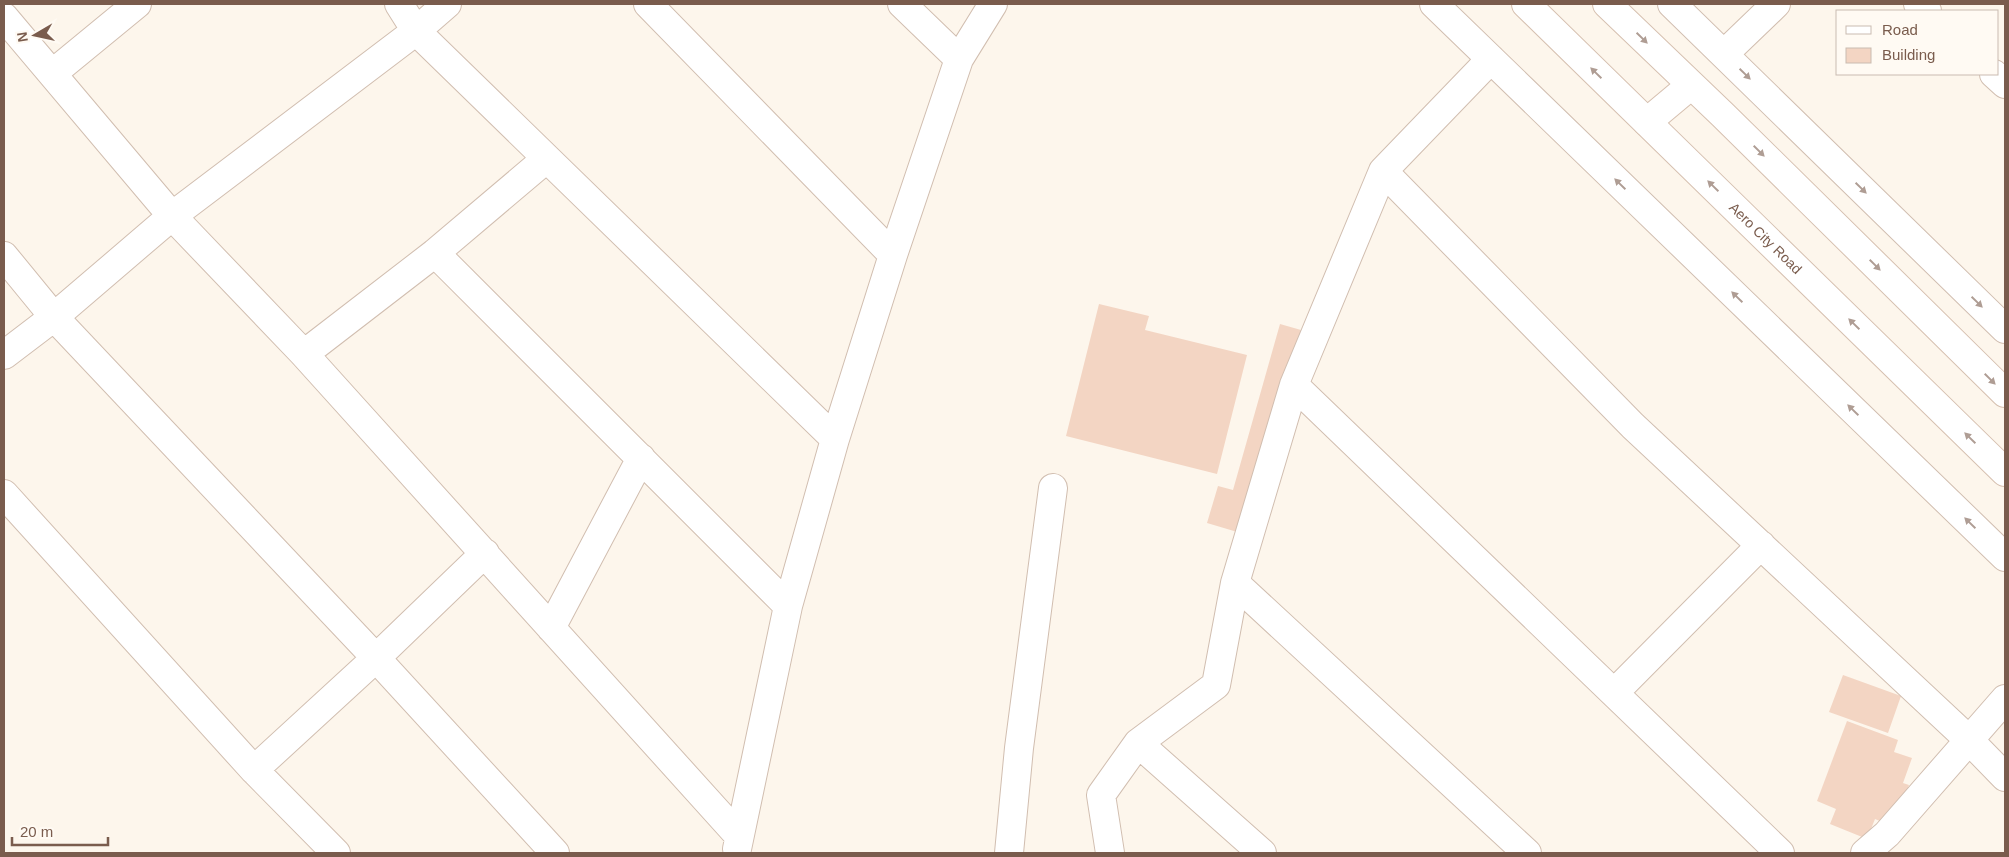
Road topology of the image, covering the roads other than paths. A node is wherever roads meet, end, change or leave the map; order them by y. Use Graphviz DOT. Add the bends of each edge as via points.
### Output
graph roads {
  1 [pos="137,4"];
  2 [pos="399,4"];
  3 [pos="447,4"];
  4 [pos="648,4"];
  5 [pos="902,4"];
  6 [pos="993,4"];
  7 [pos="1434,4"];
  8 [pos="1526,4"];
  9 [pos="1607,4"];
  10 [pos="1672,4"];
  11 [pos="1776,4"];
  12 [pos="4,17"];
  13 [pos="416,30"];
  14 [pos="1724,54"];
  15 [pos="1491,59"];
  16 [pos="959,60"];
  17 [pos="53,73"];
  18 [pos="1995,75"];
  19 [pos="2005,84"];
  20 [pos="1690,86"];
  21 [pos="1647,122"];
  22 [pos="546,159"];
  23 [pos="1383,172"];
  24 [pos="172,216"];
  25 [pos="436,253"];
  26 [pos="893,255"];
  27 [pos="4,256"];
  28 [pos="54,317"];
  29 [pos="2005,329"];
  30 [pos="304,354"];
  31 [pos="4,355"];
  32 [pos="1294,385"];
  33 [pos="2005,393"];
  34 [pos="835,439"];
  35 [pos="641,458"];
  36 [pos="2005,472"];
  37 [pos="1053,488"];
  38 [pos="4,494"];
  39 [pos="1760,545"];
  40 [pos="485,553"];
  41 [pos="2005,557"];
  42 [pos="1235,583"];
  43 [pos="788,606"];
  44 [pos="551,628"];
  45 [pos="376,658"];
  46 [pos="1614,693"];
  47 [pos="2005,699"];
  48 [pos="1969,740"];
  49 [pos="1138,743"];
  50 [pos="254,770"];
  51 [pos="2005,777"];
  52 [pos="737,845"];
  53 [pos="336,853"];
  54 [pos="555,853"];
  55 [pos="1009,853"];
  56 [pos="1110,853"];
  57 [pos="1262,853"];
  58 [pos="1527,853"];
  59 [pos="1780,853"];
  60 [pos="1865,853"];
  1 -- 17 [label="street"];
  2 -- 13 [label="street"];
  3 -- 13 [label="street"];
  4 -- 26 [label="street"];
  5 -- 16 [label="street"];
  6 -- 16 [label="street"];
  7 -- 15 [label="street"];
  21 -- 8 [label="street, Aero City Road, one-way"];
  9 -- 20 [label="street, one-way"];
  10 -- 14 [label="street"];
  11 -- 14 [label="street"];
  12 -- 17 [label="street"];
  13 -- 22 [label="street"];
  13 -- 24 [label="street"];
  14 -- 29 [label="street, one-way"];
  15 -- 23 [label="street"];
  41 -- 15 [label="street, one-way"];
  16 -- 26 [label="street"];
  17 -- 24 [label="street"];
  18 -- 19 [label="street"];
  20 -- 21 [label="street"];
  20 -- 33 [label="street, one-way"];
  36 -- 21 [label="street, Aero City Road, one-way"];
  22 -- 25 [label="street"];
  22 -- 34 [label="street"];
  23 -- 32 [label="street"];
  23 -- 39 [label="street" via="1633,426"];
  24 -- 28 [label="street"];
  24 -- 30 [label="street"];
  25 -- 30 [label="street"];
  25 -- 35 [label="street"];
  26 -- 34 [label="street"];
  27 -- 28 [label="street"];
  28 -- 31 [label="street"];
  28 -- 45 [label="street"];
  30 -- 40 [label="street"];
  32 -- 42 [label="street"];
  32 -- 46 [label="street"];
  34 -- 43 [label="street"];
  35 -- 43 [label="street"];
  35 -- 44 [label="street"];
  37 -- 55 [label="street" via="1019,748"];
  38 -- 50 [label="street"];
  39 -- 46 [label="street"];
  39 -- 48 [label="street"];
  40 -- 44 [label="street"];
  40 -- 45 [label="street"];
  42 -- 49 [label="street" via="1216,685"];
  42 -- 58 [label="street"];
  43 -- 52 [label="street"];
  44 -- 52 [label="street"];
  45 -- 50 [label="street"];
  45 -- 54 [label="street"];
  46 -- 59 [label="street"];
  47 -- 48 [label="street"];
  48 -- 51 [label="street"];
  48 -- 60 [label="street" via="1887,834"];
  49 -- 56 [label="street" via="1101,796"];
  49 -- 57 [label="street"];
  50 -- 53 [label="street"];
}
